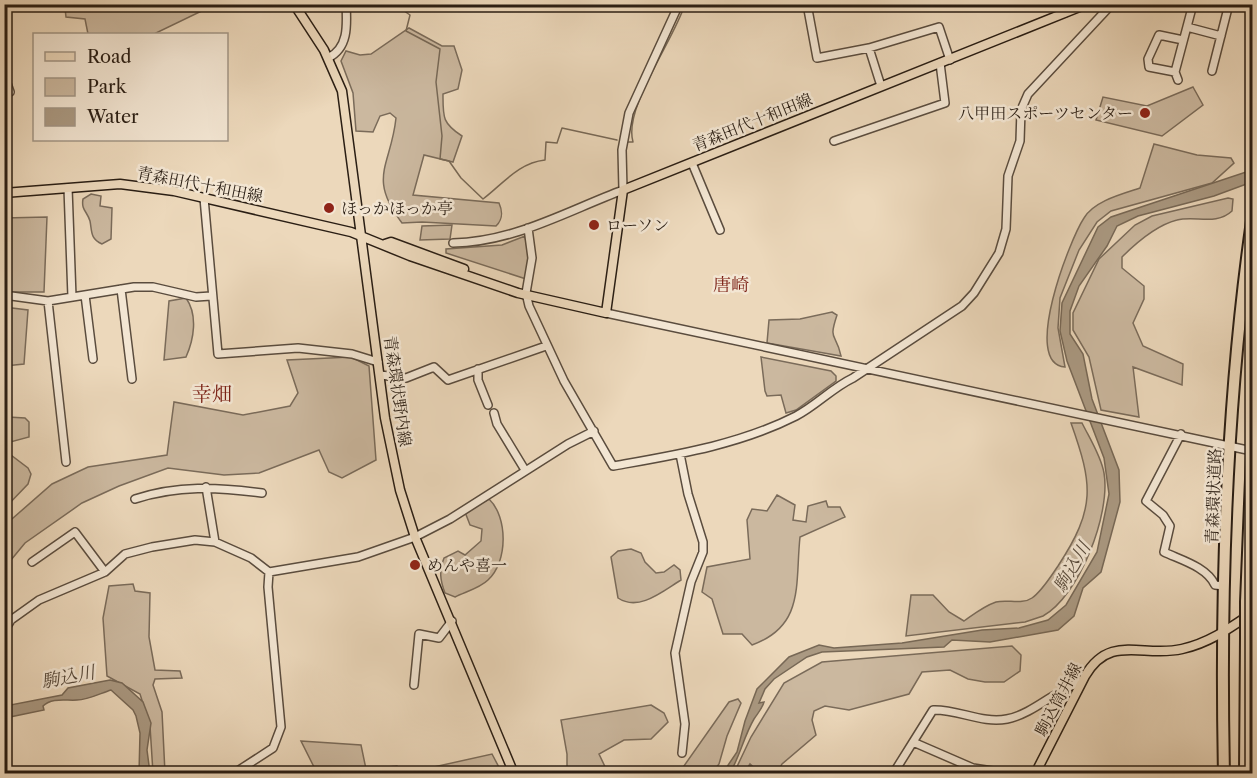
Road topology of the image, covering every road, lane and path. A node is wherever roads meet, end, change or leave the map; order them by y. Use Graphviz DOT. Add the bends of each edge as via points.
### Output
graph roads {
  1 [pos="294,4"];
  2 [pos="346,4"];
  3 [pos="679,4"];
  4 [pos="807,4"];
  5 [pos="1087,4"];
  6 [pos="1112,4"];
  7 [pos="1192,4"];
  8 [pos="1229,4"];
  9 [pos="1064,9"];
  10 [pos="1187,27"];
  11 [pos="1221,36"];
  12 [pos="1184,40"];
  13 [pos="869,48"];
  14 [pos="328,58"];
  15 [pos="950,60"];
  16 [pos="940,63"];
  17 [pos="1212,71"];
  18 [pos="1175,72"];
  19 [pos="4,75"];
  20 [pos="1178,80"];
  21 [pos="881,86"];
  22 [pos="4,92"];
  23 [pos="834,141"];
  24 [pos="692,163"];
  25 [pos="68,188"];
  26 [pos="623,190"];
  27 [pos="4,194"];
  28 [pos="204,198"];
  29 [pos="1252,221"];
  30 [pos="528,228"];
  31 [pos="720,230"];
  32 [pos="362,236"];
  33 [pos="453,243"];
  34 [pos="121,289"];
  35 [pos="524,292"];
  36 [pos="4,295"];
  37 [pos="85,295"];
  38 [pos="211,296"];
  39 [pos="72,297"];
  40 [pos="48,301"];
  41 [pos="606,313"];
  42 [pos="546,346"];
  43 [pos="93,359"];
  44 [pos="378,362"];
  45 [pos="478,369"];
  46 [pos="865,369"];
  47 [pos="380,375"];
  48 [pos="132,379"];
  49 [pos="488,405"];
  50 [pos="494,413"];
  51 [pos="594,431"];
  52 [pos="1181,434"];
  53 [pos="1230,446"];
  54 [pos="1252,453"];
  55 [pos="680,454"];
  56 [pos="66,462"];
  57 [pos="525,470"];
  58 [pos="206,487"];
  59 [pos="262,493"];
  60 [pos="135,499"];
  61 [pos="415,537"];
  62 [pos="215,542"];
  63 [pos="33,562"];
  64 [pos="105,572"];
  65 [pos="269,572"];
  66 [pos="1224,586"];
  67 [pos="1252,613"];
  68 [pos="452,621"];
  69 [pos="4,630"];
  70 [pos="1224,632"];
  71 [pos="1081,683"];
  72 [pos="414,686"];
  73 [pos="913,742"];
  74 [pos="682,753"];
  75 [pos="233,774"];
  76 [pos="514,774"];
  77 [pos="893,774"];
  78 [pos="1012,774"];
  79 [pos="1035,774"];
  80 [pos="1224,774"];
  81 [pos="1245,774"];
  1 -- 14 [label="main road, 青森環状野内線"];
  2 -- 14 [label="street" via="347,34 335,55"];
  3 -- 26 [label="street" via="629,113 622,150"];
  4 -- 13 [label="street" via="817,58"];
  5 -- 9 [label="main road, 青森田代十和田線"];
  6 -- 46 [label="street" via="1028,94 1021,110 1020,141 1008,176 1006,229 999,253 975,293 962,306"];
  7 -- 10 [label="street"];
  8 -- 11 [label="street"];
  9 -- 15 [label="main road, 青森田代十和田線"];
  10 -- 11 [label="street"];
  10 -- 12 [label="street"];
  11 -- 17 [label="street"];
  12 -- 18 [label="street"];
  12 -- 18 [label="street" via="1158,35 1148,59 1149,67"];
  13 -- 15 [label="street" via="939,27"];
  13 -- 21 [label="street"];
  14 -- 32 [label="main road, 青森環状野内線" via="342,91"];
  15 -- 16 [label="main road, 青森田代十和田線"];
  16 -- 21 [label="main road, 青森田代十和田線"];
  16 -- 23 [label="street" via="945,103"];
  18 -- 20 [label="street"];
  19 -- 22 [label="street" via="10,92"];
  21 -- 24 [label="main road, 青森田代十和田線"];
  24 -- 26 [label="main road, 青森田代十和田線"];
  24 -- 31 [label="street"];
  25 -- 27 [label="main road, 青森田代十和田線"];
  25 -- 28 [label="main road, 青森田代十和田線" via="120,184"];
  25 -- 39 [label="street"];
  26 -- 30 [label="street"];
  26 -- 41 [label="main road"];
  28 -- 32 [label="main road, 青森田代十和田線"];
  28 -- 38 [label="street"];
  29 -- 53 [label="highway, 青森環状道路"];
  30 -- 33 [label="street" via="493,240"];
  30 -- 35 [label="street" via="532,258"];
  32 -- 35 [label="main road, 青森田代十和田線"];
  32 -- 44 [label="main road, 青森環状野内線"];
  34 -- 37 [label="street"];
  34 -- 38 [label="street" via="153,287 196,297"];
  34 -- 48 [label="street"];
  35 -- 41 [label="main road, 青森田代十和田線"];
  35 -- 42 [label="street"];
  36 -- 40 [label="street"];
  37 -- 39 [label="street"];
  37 -- 43 [label="street"];
  38 -- 44 [label="street" via="218,354 298,348 352,354"];
  39 -- 40 [label="street"];
  40 -- 56 [label="street"];
  41 -- 46 [label="street"];
  42 -- 45 [label="street"];
  42 -- 51 [label="street"];
  44 -- 47 [label="main road, 青森環状野内線"];
  45 -- 47 [label="street" via="448,380 434,367 406,378"];
  45 -- 49 [label="street"];
  46 -- 52 [label="street"];
  46 -- 55 [label="street" via="794,417 724,443"];
  47 -- 61 [label="main road, 青森環状野内線" via="395,469"];
  50 -- 57 [label="street"];
  51 -- 55 [label="street" via="613,466"];
  51 -- 57 [label="street"];
  52 -- 53 [label="street"];
  52 -- 66 [label="street" via="1146,501 1163,514 1170,526 1164,552 1202,570 1215,585"];
  53 -- 54 [label="street"];
  53 -- 66 [label="highway, 青森環状道路"];
  54 -- 81 [label="highway, bridge"];
  55 -- 74 [label="street" via="703,542 675,653 685,724"];
  57 -- 61 [label="street"];
  58 -- 59 [label="street"];
  58 -- 60 [label="street" via="160,491"];
  58 -- 62 [label="street"];
  61 -- 65 [label="street" via="358,557"];
  61 -- 68 [label="main road, 青森環状野内線"];
  62 -- 64 [label="street" via="195,540 143,549 125,554"];
  62 -- 65 [label="street" via="241,553"];
  63 -- 64 [label="street" via="75,532"];
  64 -- 69 [label="street" via="39,600 11,620"];
  65 -- 75 [label="street" via="267,587 281,728 273,748"];
  66 -- 70 [label="highway, 青森環状道路"];
  67 -- 70 [label="main road, 駒込筒井線"];
  68 -- 72 [label="street" via="439,638 419,634"];
  68 -- 76 [label="main road, 青森環状野内線"];
  70 -- 71 [label="main road, 駒込筒井線" via="1174,650 1114,650 1093,664"];
  70 -- 80 [label="highway, 青森環状道路"];
  71 -- 73 [label="street" via="1072,684 1033,710 1004,720 933,710"];
  71 -- 79 [label="main road, 駒込筒井線"];
  73 -- 77 [label="street"];
  73 -- 78 [label="street" via="973,768"];
}
